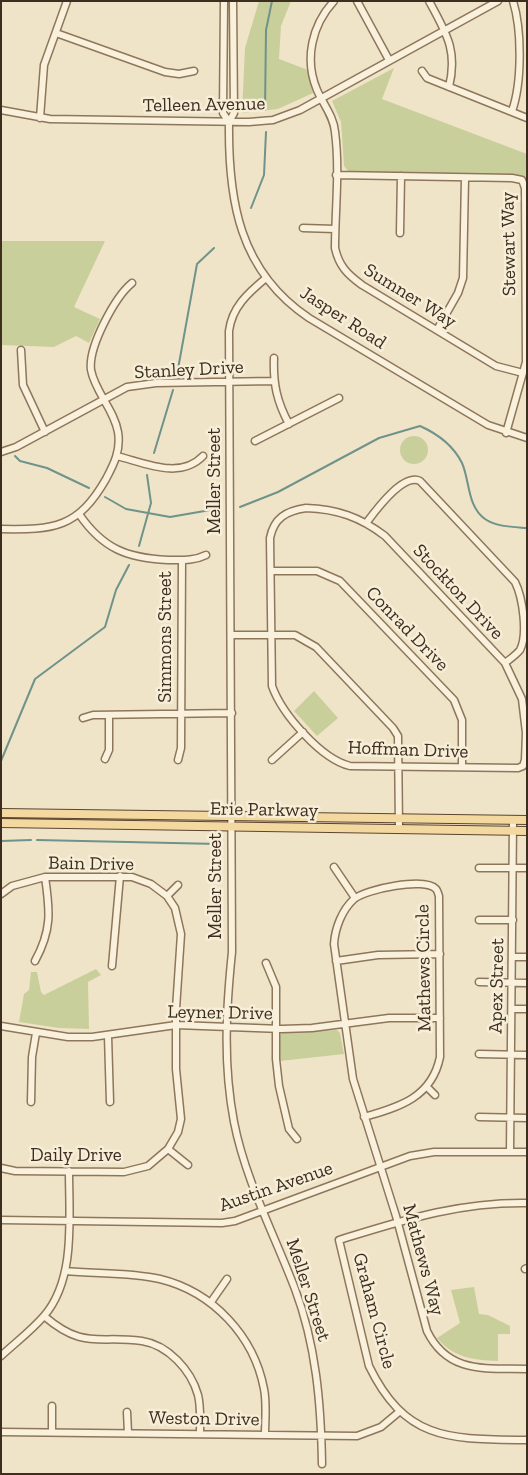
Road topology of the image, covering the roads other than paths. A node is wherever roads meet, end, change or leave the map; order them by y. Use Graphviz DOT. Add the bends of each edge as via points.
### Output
graph roads {
  1 [pos="67,1"];
  2 [pos="224,1"];
  3 [pos="233,1"];
  4 [pos="334,1"];
  5 [pos="357,1"];
  6 [pos="429,1"];
  7 [pos="498,1"];
  8 [pos="513,1"];
  9 [pos="444,30"];
  10 [pos="56,33"];
  11 [pos="389,60"];
  12 [pos="194,71"];
  13 [pos="422,71"];
  14 [pos="449,87"];
  15 [pos="321,98"];
  16 [pos="1,110"];
  17 [pos="512,111"];
  18 [pos="40,118"];
  19 [pos="527,118"];
  20 [pos="229,122"];
  21 [pos="336,175"];
  22 [pos="401,176"];
  23 [pos="465,178"];
  24 [pos="303,228"];
  25 [pos="335,229"];
  26 [pos="400,233"];
  27 [pos="266,278"];
  28 [pos="132,282"];
  29 [pos="437,330"];
  30 [pos="21,350"];
  31 [pos="274,358"];
  32 [pos="523,373"];
  33 [pos="273,381"];
  34 [pos="229,382"];
  35 [pos="104,398"];
  36 [pos="339,398"];
  37 [pos="289,424"];
  38 [pos="45,432"];
  39 [pos="506,433"];
  40 [pos="527,438"];
  41 [pos="255,441"];
  42 [pos="1,452"];
  43 [pos="117,456"];
  44 [pos="203,456"];
  45 [pos="291,511"];
  46 [pos="79,514"];
  47 [pos="367,522"];
  48 [pos="1,529"];
  49 [pos="206,555"];
  50 [pos="182,560"];
  51 [pos="271,571"];
  52 [pos="271,634"];
  53 [pos="232,635"];
  54 [pos="505,663"];
  55 [pos="232,713"];
  56 [pos="181,714"];
  57 [pos="109,715"];
  58 [pos="83,718"];
  59 [pos="303,732"];
  60 [pos="105,759"];
  61 [pos="178,760"];
  62 [pos="272,760"];
  63 [pos="523,766"];
  64 [pos="399,767"];
  65 [pos="462,768"];
  66 [pos="1,813"];
  67 [pos="231,816"];
  68 [pos="399,818"];
  69 [pos="513,820"];
  70 [pos="527,820"];
  71 [pos="1,823"];
  72 [pos="231,826"];
  73 [pos="399,829"];
  74 [pos="513,830"];
  75 [pos="527,831"];
  76 [pos="334,867"];
  77 [pos="479,868"];
  78 [pos="513,868"];
  79 [pos="527,868"];
  80 [pos="120,876"];
  81 [pos="45,877"];
  82 [pos="178,885"];
  83 [pos="1,894"];
  84 [pos="167,896"];
  85 [pos="355,898"];
  86 [pos="479,920"];
  87 [pos="513,920"];
  88 [pos="440,954"];
  89 [pos="512,956"];
  90 [pos="527,957"];
  91 [pos="35,961"];
  92 [pos="336,961"];
  93 [pos="266,964"];
  94 [pos="112,966"];
  95 [pos="479,982"];
  96 [pos="512,983"];
  97 [pos="527,983"];
  98 [pos="512,1009"];
  99 [pos="527,1009"];
  100 [pos="440,1018"];
  101 [pos="344,1024"];
  102 [pos="1,1026"];
  103 [pos="176,1026"];
  104 [pos="225,1026"];
  105 [pos="276,1029"];
  106 [pos="36,1033"];
  107 [pos="108,1036"];
  108 [pos="480,1054"];
  109 [pos="511,1054"];
  110 [pos="527,1055"];
  111 [pos="427,1087"];
  112 [pos="435,1095"];
  113 [pos="32,1102"];
  114 [pos="110,1102"];
  115 [pos="364,1117"];
  116 [pos="479,1117"];
  117 [pos="510,1117"];
  118 [pos="527,1118"];
  119 [pos="297,1138"];
  120 [pos="168,1149"];
  121 [pos="510,1152"];
  122 [pos="527,1152"];
  123 [pos="188,1165"];
  124 [pos="380,1166"];
  125 [pos="1,1168"];
  126 [pos="68,1171"];
  127 [pos="527,1203"];
  128 [pos="263,1210"];
  129 [pos="1,1220"];
  130 [pos="68,1221"];
  131 [pos="398,1222"];
  132 [pos="66,1271"];
  133 [pos="227,1279"];
  134 [pos="211,1302"];
  135 [pos="44,1316"];
  136 [pos="1,1356"];
  137 [pos="527,1369"];
  138 [pos="52,1406"];
  139 [pos="127,1412"];
  140 [pos="399,1412"];
  141 [pos="1,1432"];
  142 [pos="52,1432"];
  143 [pos="128,1433"];
  144 [pos="200,1434"];
  145 [pos="266,1434"];
  146 [pos="321,1436"];
  147 [pos="527,1440"];
  148 [pos="322,1464"];
  1 -- 10 [label="street"];
  2 -- 20 [label="street" via="223,114"];
  3 -- 20 [label="street" via="234,114"];
  4 -- 15 [label="street, Sumner Way" via="322,14 313,37 313,74"];
  5 -- 11 [label="street"];
  6 -- 9 [label="street"];
  7 -- 9 [label="street, Telleen Avenue"];
  8 -- 17 [label="street" via="518,18 518,83"];
  9 -- 11 [label="street, Telleen Avenue"];
  9 -- 14 [label="street" via="453,54"];
  10 -- 12 [label="street" via="165,72"];
  10 -- 18 [label="street" via="44,65"];
  11 -- 15 [label="street, Telleen Avenue"];
  13 -- 14 [label="street" via="427,78"];
  14 -- 17 [label="street"];
  15 -- 20 [label="street, Telleen Avenue" via="273,120"];
  15 -- 21 [label="street, Sumner Way" via="335,129"];
  16 -- 18 [label="street, Telleen Avenue"];
  17 -- 19 [label="street"];
  18 -- 20 [label="street, Telleen Avenue"];
  20 -- 27 [label="street, Jasper Road" via="230,184 236,213"];
  21 -- 22 [label="street, Stewart Way"];
  21 -- 25 [label="street, Sumner Way"];
  22 -- 23 [label="street, Stewart Way"];
  22 -- 26 [label="street"];
  23 -- 29 [label="street" via="463,278"];
  23 -- 32 [label="street, Stewart Way" via="512,178 522,180 525,188 526,362"];
  24 -- 25 [label="street"];
  25 -- 29 [label="street, Sumner Way" via="338,260 346,273"];
  27 -- 34 [label="street, Meller Street" via="246,295 230,321"];
  27 -- 39 [label="street, Jasper Road" via="309,318 468,414"];
  28 -- 35 [label="street" via="121,291 92,353 93,378"];
  29 -- 32 [label="street, Sumner Way" via="496,366"];
  30 -- 38 [label="street" via="25,391"];
  31 -- 33 [label="street"];
  32 -- 39 [label="street"];
  33 -- 34 [label="street, Stanley Drive"];
  33 -- 37 [label="street" via="280,407"];
  34 -- 35 [label="street, Stanley Drive" via="142,384"];
  34 -- 53 [label="street, Meller Street"];
  35 -- 38 [label="street, Stanley Drive"];
  35 -- 43 [label="street" via="117,428"];
  36 -- 37 [label="street"];
  37 -- 41 [label="street"];
  38 -- 42 [label="street, Stanley Drive"];
  39 -- 40 [label="street, Jasper Road"];
  43 -- 44 [label="street" via="174,469 195,464"];
  43 -- 46 [label="street" via="96,495"];
  45 -- 47 [label="street, Stockton Drive" via="306,508 333,510"];
  45 -- 51 [label="street, Hoffman Drive" via="276,521 271,532"];
  46 -- 48 [label="street" via="53,526"];
  46 -- 50 [label="street" via="99,538 124,553 141,558"];
  47 -- 54 [label="street, Stockton Drive" via="385,536"];
  47 -- 54 [label="street" via="405,482 420,481 515,582 520,592 524,639 519,651"];
  49 -- 50 [label="street"];
  50 -- 56 [label="street, Simmons Street"];
  51 -- 52 [label="street, Hoffman Drive"];
  51 -- 65 [label="street, Conrad Drive" via="317,571 340,581 454,700 462,720"];
  52 -- 53 [label="street"];
  52 -- 59 [label="street, Hoffman Drive" via="272,686 282,707"];
  52 -- 64 [label="street" via="295,635 316,647 393,728 399,746"];
  53 -- 55 [label="street, Meller Street"];
  54 -- 63 [label="street, Stockton Drive" via="522,699 526,732"];
  55 -- 56 [label="street"];
  55 -- 67 [label="street, Meller Street"];
  56 -- 57 [label="street"];
  56 -- 61 [label="street, Simmons Street"];
  57 -- 58 [label="street"];
  57 -- 60 [label="street" via="110,750"];
  59 -- 62 [label="street"];
  59 -- 64 [label="street, Hoffman Drive" via="328,757 339,763"];
  63 -- 65 [label="street, Hoffman Drive"];
  64 -- 65 [label="street, Hoffman Drive"];
  64 -- 68 [label="street"];
  66 -- 67 [label="main road, Erie Parkway"];
  67 -- 68 [label="main road, Erie Parkway"];
  67 -- 72 [label="street, Meller Street"];
  68 -- 69 [label="main road, Erie Parkway"];
  68 -- 73 [label="street"];
  69 -- 70 [label="main road, Erie Parkway"];
  69 -- 74 [label="street, Apex Street"];
  71 -- 72 [label="main road, Erie Parkway"];
  72 -- 73 [label="main road, Erie Parkway"];
  72 -- 104 [label="street, Meller Street" via="232,952"];
  73 -- 74 [label="main road, Erie Parkway"];
  74 -- 75 [label="main road, Erie Parkway"];
  74 -- 78 [label="street, Apex Street"];
  76 -- 85 [label="street"];
  77 -- 78 [label="street"];
  78 -- 79 [label="street"];
  78 -- 87 [label="street, Apex Street"];
  80 -- 81 [label="street, Bain Drive"];
  80 -- 84 [label="street, Bain Drive" via="142,880"];
  80 -- 94 [label="street"];
  81 -- 83 [label="street, Bain Drive" via="19,884"];
  81 -- 91 [label="street" via="50,918"];
  82 -- 84 [label="street"];
  84 -- 103 [label="street, Bain Drive" via="180,921 181,934"];
  85 -- 88 [label="street, Mathews Circle" via="389,886 429,885 436,889 439,896"];
  85 -- 92 [label="street" via="335,932"];
  86 -- 87 [label="street"];
  87 -- 89 [label="street, Apex Street"];
  88 -- 92 [label="street" via="378,955"];
  88 -- 100 [label="street, Mathews Circle"];
  89 -- 90 [label="street"];
  89 -- 96 [label="street, Apex Street"];
  92 -- 101 [label="street"];
  93 -- 105 [label="street" via="276,986"];
  95 -- 96 [label="street"];
  96 -- 97 [label="street"];
  96 -- 98 [label="street, Apex Street"];
  98 -- 99 [label="street"];
  98 -- 109 [label="street, Apex Street"];
  100 -- 101 [label="street, Leyner Drive" via="389,1018"];
  100 -- 111 [label="street, Mathews Circle" via="440,1057"];
  101 -- 105 [label="street, Leyner Drive"];
  101 -- 115 [label="street" via="353,1079"];
  102 -- 106 [label="street, Leyner Drive"];
  103 -- 104 [label="street, Leyner Drive"];
  103 -- 107 [label="street, Leyner Drive"];
  103 -- 120 [label="street, Daily Drive" via="181,1119"];
  104 -- 105 [label="street, Leyner Drive"];
  104 -- 128 [label="street, Meller Street" via="234,1123"];
  105 -- 119 [label="street" via="281,1094 289,1129"];
  106 -- 107 [label="street, Leyner Drive" via="68,1037"];
  106 -- 113 [label="street" via="32,1056"];
  107 -- 114 [label="street"];
  108 -- 109 [label="street"];
  109 -- 110 [label="street"];
  109 -- 117 [label="street, Apex Street"];
  111 -- 112 [label="street"];
  111 -- 115 [label="street, Mathews Circle" via="404,1105"];
  115 -- 124 [label="street"];
  116 -- 117 [label="street"];
  117 -- 118 [label="street"];
  117 -- 121 [label="street, Apex Street"];
  120 -- 123 [label="street"];
  120 -- 126 [label="street, Daily Drive" via="160,1158 136,1170"];
  121 -- 122 [label="street, Austin Avenue"];
  121 -- 124 [label="street, Austin Avenue" via="434,1152"];
  124 -- 128 [label="street, Austin Avenue"];
  124 -- 131 [label="street, Mathews Way"];
  125 -- 126 [label="street, Daily Drive"];
  126 -- 130 [label="street"];
  127 -- 131 [label="street, Graham Circle" via="478,1204"];
  128 -- 130 [label="street, Austin Avenue" via="222,1223"];
  128 -- 146 [label="street, Meller Street" via="309,1335 318,1382"];
  129 -- 130 [label="street, Austin Avenue"];
  130 -- 132 [label="street"];
  131 -- 137 [label="street, Mathews Way" via="427,1331 437,1348 459,1364 477,1368"];
  131 -- 140 [label="street, Graham Circle" via="339,1240 369,1366"];
  132 -- 134 [label="street" via="160,1279"];
  132 -- 135 [label="street"];
  133 -- 134 [label="street"];
  134 -- 145 [label="street" via="232,1322 255,1359 264,1390"];
  135 -- 136 [label="street"];
  135 -- 144 [label="street" via="69,1334 92,1340 144,1342 174,1357 185,1369 198,1395"];
  138 -- 142 [label="street"];
  139 -- 143 [label="street"];
  140 -- 146 [label="street, Weston Drive" via="381,1427 356,1436"];
  140 -- 147 [label="street, Graham Circle" via="439,1434 459,1439"];
  141 -- 142 [label="street, Weston Drive"];
  142 -- 143 [label="street, Weston Drive"];
  143 -- 144 [label="street, Weston Drive"];
  144 -- 145 [label="street, Weston Drive"];
  145 -- 146 [label="street, Weston Drive"];
  146 -- 148 [label="street, Meller Street"];
}
